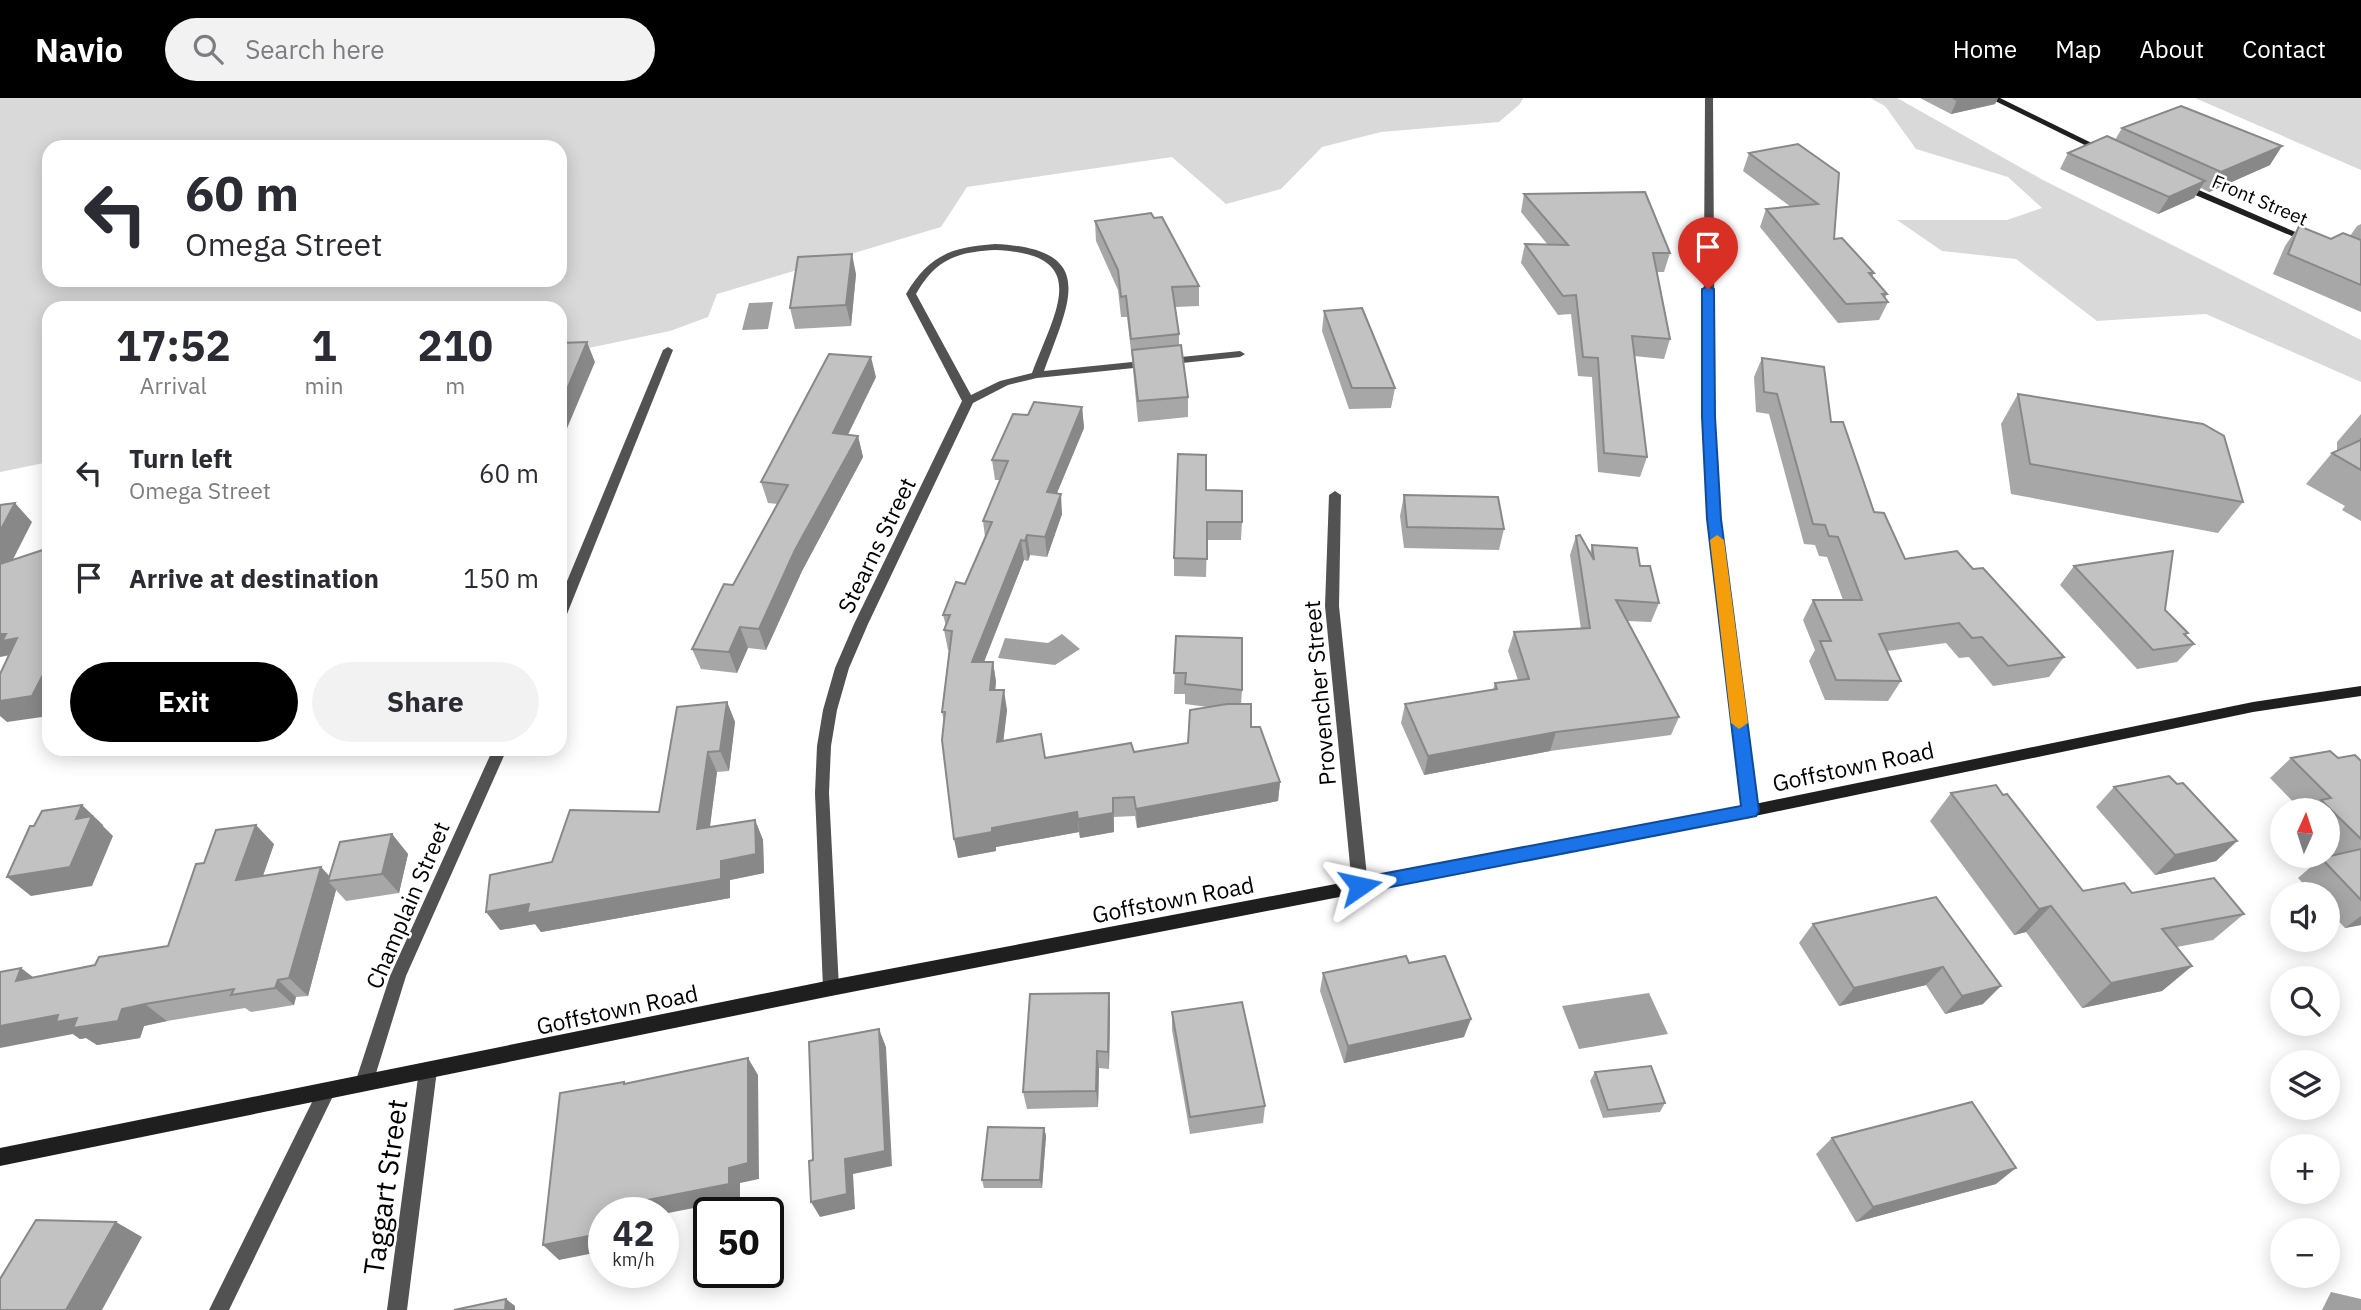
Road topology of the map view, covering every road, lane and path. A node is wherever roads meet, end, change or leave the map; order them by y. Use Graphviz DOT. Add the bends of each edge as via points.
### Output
graph roads {
  1 [pos="1709,98"];
  2 [pos="1993,98"];
  3 [pos="2118,158"];
  4 [pos="2175,183"];
  5 [pos="2323,246"];
  6 [pos="668,350"];
  7 [pos="1240,354"];
  8 [pos="1037,375"];
  9 [pos="968,401"];
  10 [pos="1335,495"];
  11 [pos="567,597"];
  12 [pos="2360,693"];
  13 [pos="497,756"];
  14 [pos="1750,811"];
  15 [pos="1360,886"];
  16 [pos="831,988"];
  17 [pos="428,1070"];
  18 [pos="364,1083"];
  19 [pos="326,1092"];
  20 [pos="0,1157"];
  21 [pos="219,1310"];
  22 [pos="397,1310"];
  1 -- 14 [label="street" via="1709,403 1714,519"];
  2 -- 3 [label="main road"];
  4 -- 5 [label="main road, Front Street"];
  6 -- 11 [label="street"];
  7 -- 8 [label="street"];
  8 -- 9 [label="street" via="1004,383"];
  8 -- 9 [label="street" via="1065,281 1054,263 1030,250 1006,245 969,247 923,272 911,294"];
  9 -- 16 [label="street, Stearns Street" via="861,624 830,710 822,793"];
  10 -- 15 [label="street, Provencher Street" via="1332,606"];
  12 -- 14 [label="main road, Goffstown Road" via="2240,710"];
  13 -- 18 [label="street, Champlain Street" via="398,976"];
  14 -- 15 [label="main road, Goffstown Road"];
  15 -- 16 [label="main road, Goffstown Road"];
  16 -- 17 [label="main road, Goffstown Road"];
  17 -- 18 [label="main road, Goffstown Road"];
  17 -- 22 [label="street, Taggart Street"];
  18 -- 19 [label="main road, Goffstown Road"];
  19 -- 20 [label="main road, Goffstown Road"];
  19 -- 21 [label="street"];
}
